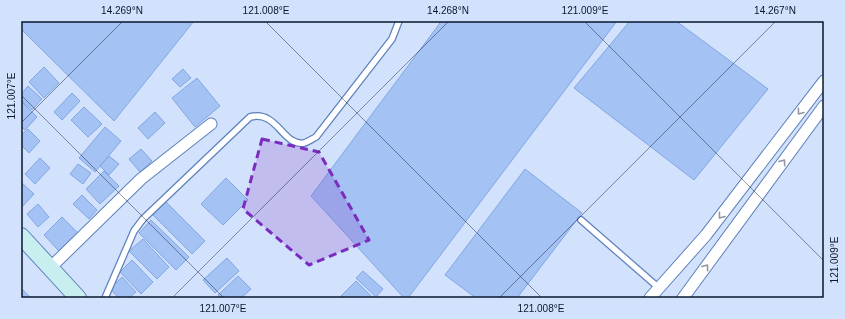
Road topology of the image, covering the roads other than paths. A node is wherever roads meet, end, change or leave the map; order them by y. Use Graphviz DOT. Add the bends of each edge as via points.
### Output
graph roads {
  1 [pos="399,21"];
  2 [pos="824,82"];
  3 [pos="824,106"];
  4 [pos="211,124"];
  5 [pos="786,130"];
  6 [pos="799,140"];
  7 [pos="581,220"];
  8 [pos="706,235"];
  9 [pos="21,236"];
  10 [pos="721,246"];
  11 [pos="50,268"];
  12 [pos="659,288"];
  13 [pos="78,298"];
  14 [pos="105,298"];
  15 [pos="650,298"];
  16 [pos="683,298"];
  1 -- 14 [label="lane" via="392,39 316,137 305,142 295,142 267,117 250,117 143,219 134,232"];
  2 -- 5 [label="street, one-way"];
  3 -- 6 [label="street"];
  4 -- 11 [label="street" via="141,179"];
  5 -- 6 [label="street"];
  5 -- 8 [label="street, one-way"];
  10 -- 6 [label="street, one-way"];
  7 -- 12 [label="lane"];
  8 -- 10 [label="street"];
  8 -- 12 [label="street"];
  9 -- 11 [label="main road"];
  16 -- 10 [label="street, one-way"];
  11 -- 13 [label="main road"];
  12 -- 15 [label="street"];
}
